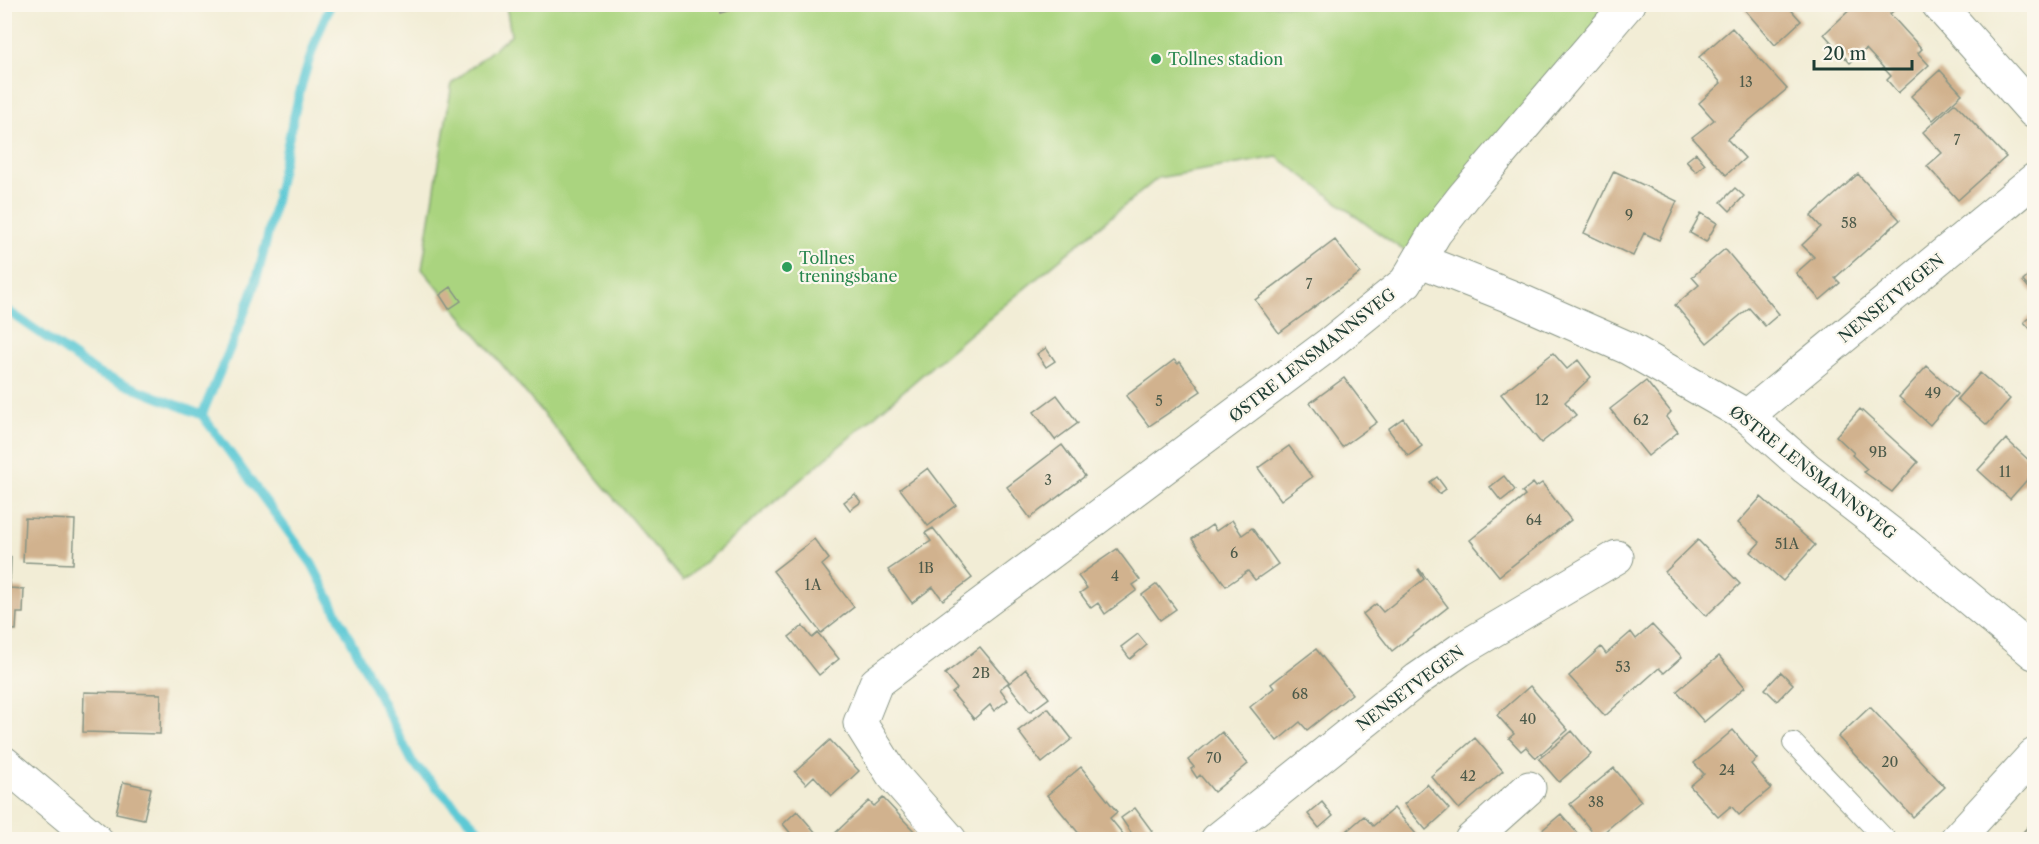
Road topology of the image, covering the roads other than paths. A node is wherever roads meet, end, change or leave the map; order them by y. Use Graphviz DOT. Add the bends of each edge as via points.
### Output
graph roads {
  1 [pos="1628,4"];
  2 [pos="1938,4"];
  3 [pos="2034,112"];
  4 [pos="2034,180"];
  5 [pos="1421,261"];
  6 [pos="1748,416"];
  7 [pos="1617,557"];
  8 [pos="2034,653"];
  9 [pos="1792,743"];
  10 [pos="2034,755"];
  11 [pos="4,763"];
  12 [pos="1529,788"];
  13 [pos="96,840"];
  14 [pos="950,840"];
  15 [pos="1217,840"];
  16 [pos="1471,840"];
  17 [pos="1886,840"];
  18 [pos="1956,840"];
  1 -- 5 [label="street" via="1464,195 1436,232"];
  2 -- 3 [label="street"];
  4 -- 6 [label="street, NENSETVEGEN"];
  5 -- 6 [label="street, ØSTRE LENSMANNSVEG" via="1628,348"];
  5 -- 14 [label="street, ØSTRE LENSMANNSVEG" via="1406,282 1328,345 876,684 860,723 892,774"];
  6 -- 8 [label="street, ØSTRE LENSMANNSVEG" via="1806,468"];
  7 -- 15 [label="street, NENSETVEGEN" via="1460,650"];
  9 -- 17 [label="lane"];
  10 -- 18 [label="street"];
  11 -- 13 [label="street"];
  12 -- 16 [label="street"];
}
